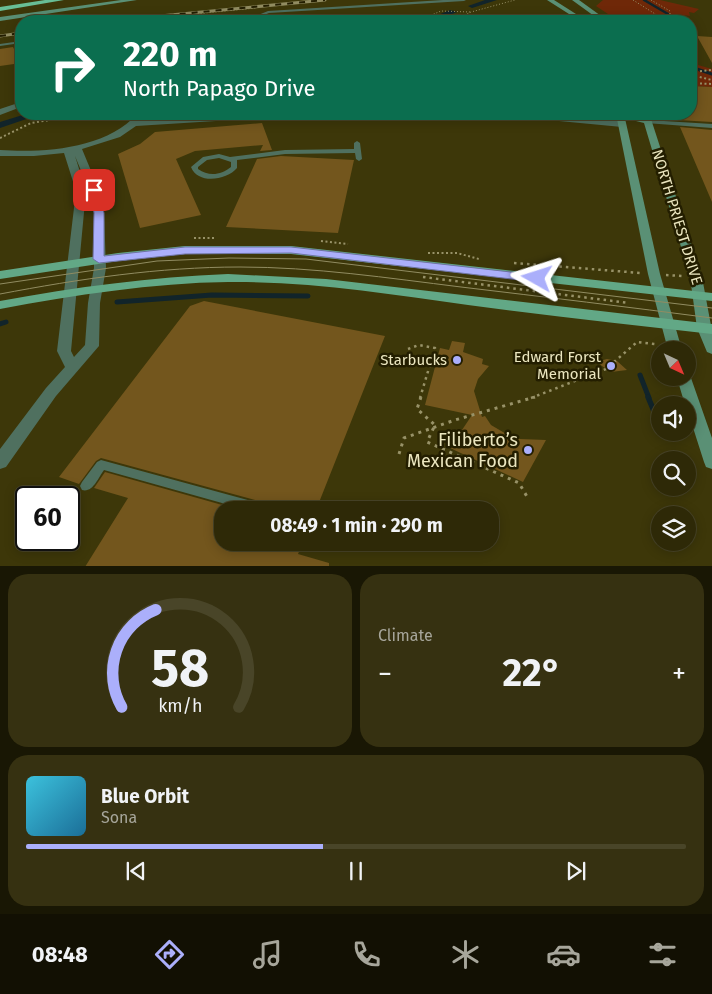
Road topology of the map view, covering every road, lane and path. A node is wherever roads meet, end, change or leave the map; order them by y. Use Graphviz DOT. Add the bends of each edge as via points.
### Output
graph roads {
  1 [pos="60,0"];
  2 [pos="134,0"];
  3 [pos="464,0"];
  4 [pos="515,0"];
  5 [pos="550,0"];
  6 [pos="574,0"];
  7 [pos="633,0"];
  8 [pos="651,0"];
  9 [pos="260,7"];
  10 [pos="0,9"];
  11 [pos="471,12"];
  12 [pos="28,15"];
  13 [pos="182,15"];
  14 [pos="261,15"];
  15 [pos="433,15"];
  16 [pos="464,15"];
  17 [pos="575,15"];
  18 [pos="597,15"];
  19 [pos="657,15"];
  20 [pos="667,15"];
  21 [pos="15,17"];
  22 [pos="0,19"];
  23 [pos="15,43"];
  24 [pos="0,45"];
  25 [pos="712,70"];
  26 [pos="697,71"];
  27 [pos="697,76"];
  28 [pos="712,80"];
  29 [pos="697,83"];
  30 [pos="712,84"];
  31 [pos="15,106"];
  32 [pos="0,112"];
  33 [pos="43,120"];
  34 [pos="136,120"];
  35 [pos="183,120"];
  36 [pos="621,120"];
  37 [pos="647,120"];
  38 [pos="662,120"];
  39 [pos="134,123"];
  40 [pos="712,126"];
  41 [pos="0,138"];
  42 [pos="357,143"];
  43 [pos="72,148"];
  44 [pos="0,153"];
  45 [pos="230,159"];
  46 [pos="99,259"];
  47 [pos="74,264"];
  48 [pos="629,272"];
  49 [pos="654,274"];
  50 [pos="0,275"];
  51 [pos="419,277"];
  52 [pos="696,278"];
  53 [pos="96,288"];
  54 [pos="659,291"];
  55 [pos="69,293"];
  56 [pos="706,296"];
  57 [pos="629,303"];
  58 [pos="0,305"];
  59 [pos="668,324"];
  60 [pos="708,328"];
  61 [pos="673,341"];
  62 [pos="651,344"];
  63 [pos="408,349"];
  64 [pos="712,349"];
  65 [pos="72,367"];
  66 [pos="687,386"];
  67 [pos="435,425"];
  68 [pos="399,454"];
  69 [pos="0,462"];
  70 [pos="712,462"];
  71 [pos="86,486"];
  72 [pos="529,500"];
  73 [pos="233,501"];
  1 -- 10 [label="highway"];
  2 -- 12 [label="main road"];
  3 -- 14 [label="lane"];
  4 -- 11 [label="path"];
  5 -- 17 [label="main road"];
  6 -- 18 [label="main road"];
  7 -- 19 [label="path"];
  8 -- 20 [label="path" via="670,11"];
  9 -- 13 [label="path"];
  11 -- 15 [label="path" via="443,11"];
  11 -- 16 [label="path"];
  21 -- 22 [label="main road"];
  23 -- 24 [label="lane"];
  25 -- 26 [label="path"];
  27 -- 28 [label="path"];
  29 -- 30 [label="path"];
  31 -- 32 [label="street"];
  33 -- 41 [label="path" via="10,131"];
  34 -- 39 [label="street"];
  35 -- 39 [label="street"];
  36 -- 49 [label="main road, NORTH PRIEST DRIVE"];
  37 -- 52 [label="main road, NORTH PRIEST DRIVE"];
  38 -- 40 [label="lane"];
  39 -- 43 [label="street" via="112,136"];
  42 -- 45 [label="lane" via="359,155 278,154"];
  43 -- 44 [label="street" via="26,154"];
  43 -- 46 [label="street" via="97,202"];
  43 -- 47 [label="street" via="81,191"];
  45 -- 45 [label="lane" via="219,156 205,158 196,164 194,170 207,176 226,174 235,165"];
  46 -- 47 [label="main road"];
  46 -- 53 [label="street"];
  46 -- 54 [label="main road" via="185,250 298,251"];
  47 -- 50 [label="main road"];
  47 -- 55 [label="street"];
  48 -- 49 [label="path"];
  49 -- 52 [label="path"];
  49 -- 54 [label="main road, NORTH PRIEST DRIVE"];
  51 -- 57 [label="path"];
  52 -- 56 [label="main road, NORTH PRIEST DRIVE"];
  53 -- 55 [label="main road"];
  53 -- 59 [label="main road" via="182,281 277,279 343,284"];
  53 -- 65 [label="street" via="92,346"];
  54 -- 56 [label="main road"];
  54 -- 59 [label="main road, NORTH PRIEST DRIVE"];
  55 -- 58 [label="main road"];
  55 -- 65 [label="street" via="64,351"];
  56 -- 60 [label="main road, NORTH PRIEST DRIVE"];
  59 -- 60 [label="main road"];
  59 -- 61 [label="main road, NORTH PRIEST DRIVE"];
  60 -- 64 [label="main road, NORTH PRIEST DRIVE"];
  62 -- 67 [label="path" via="637,342 605,369 574,385"];
  63 -- 67 [label="path" via="419,345 435,348 417,409"];
  65 -- 69 [label="street"];
  66 -- 70 [label="main road"];
  67 -- 68 [label="path" via="404,438"];
  67 -- 72 [label="path" via="427,442 519,484"];
  71 -- 73 [label="lane" via="101,465"];
}
